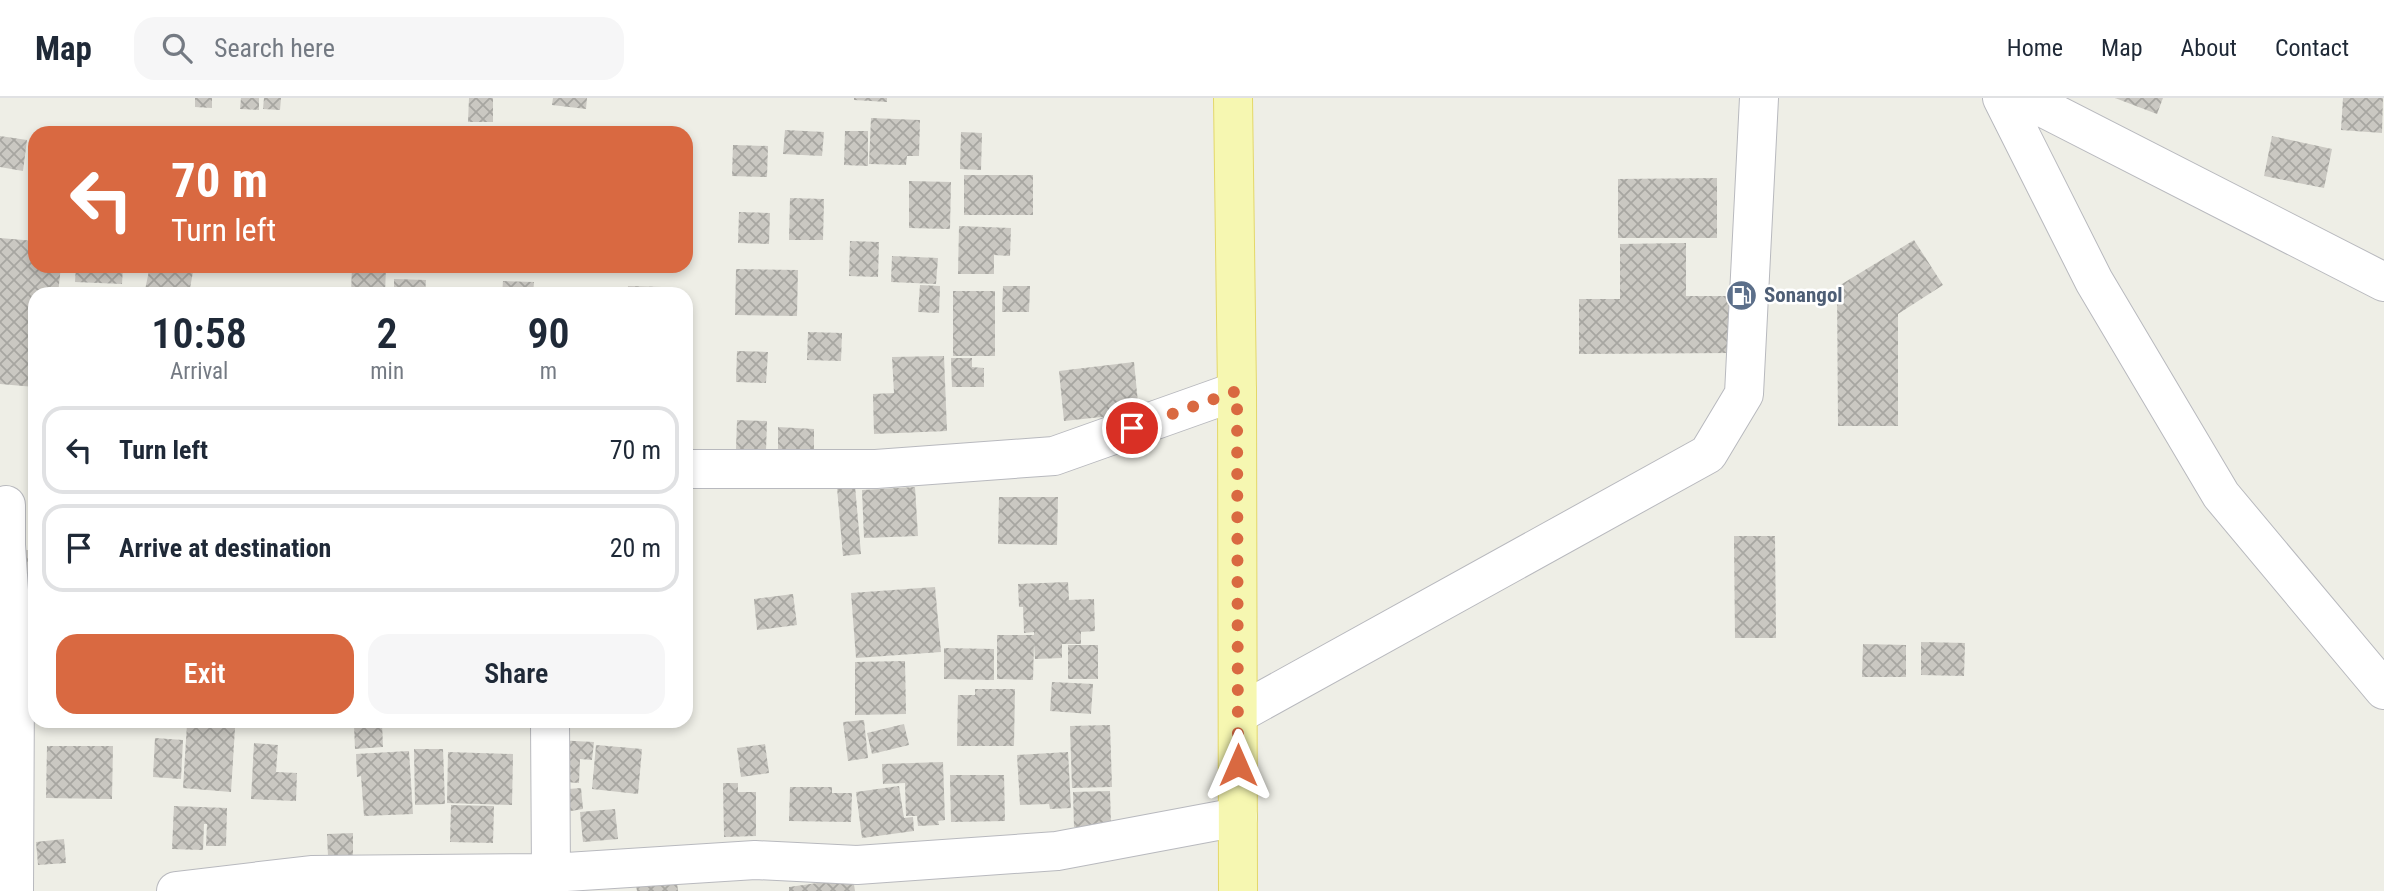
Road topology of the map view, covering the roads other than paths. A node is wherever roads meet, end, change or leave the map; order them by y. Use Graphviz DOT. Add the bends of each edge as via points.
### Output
graph roads {
  1 [pos="1233,98"];
  2 [pos="1759,98"];
  3 [pos="2002,98"];
  4 [pos="2024,98"];
  5 [pos="2384,282"];
  6 [pos="1237,391"];
  7 [pos="693,469"];
  8 [pos="14,505"];
  9 [pos="2384,691"];
  10 [pos="1238,714"];
  11 [pos="551,728"];
  12 [pos="1238,817"];
  13 [pos="551,873"];
  14 [pos="756,875"];
  15 [pos="311,883"];
  16 [pos="14,891"];
  17 [pos="176,891"];
  18 [pos="1238,891"];
  1 -- 6 [label="main road"];
  2 -- 10 [label="street" via="1744,394 1708,454"];
  3 -- 9 [label="street" via="2094,281 2221,495"];
  4 -- 5 [label="street"];
  6 -- 7 [label="street" via="1054,456 876,469"];
  6 -- 10 [label="main road"];
  8 -- 16 [label="street" via="6,545 15,682"];
  10 -- 12 [label="main road"];
  11 -- 13 [label="street"];
  12 -- 14 [label="street" via="1058,851"];
  12 -- 18 [label="main road"];
  13 -- 14 [label="street"];
  13 -- 15 [label="street"];
  15 -- 17 [label="street"];
}
